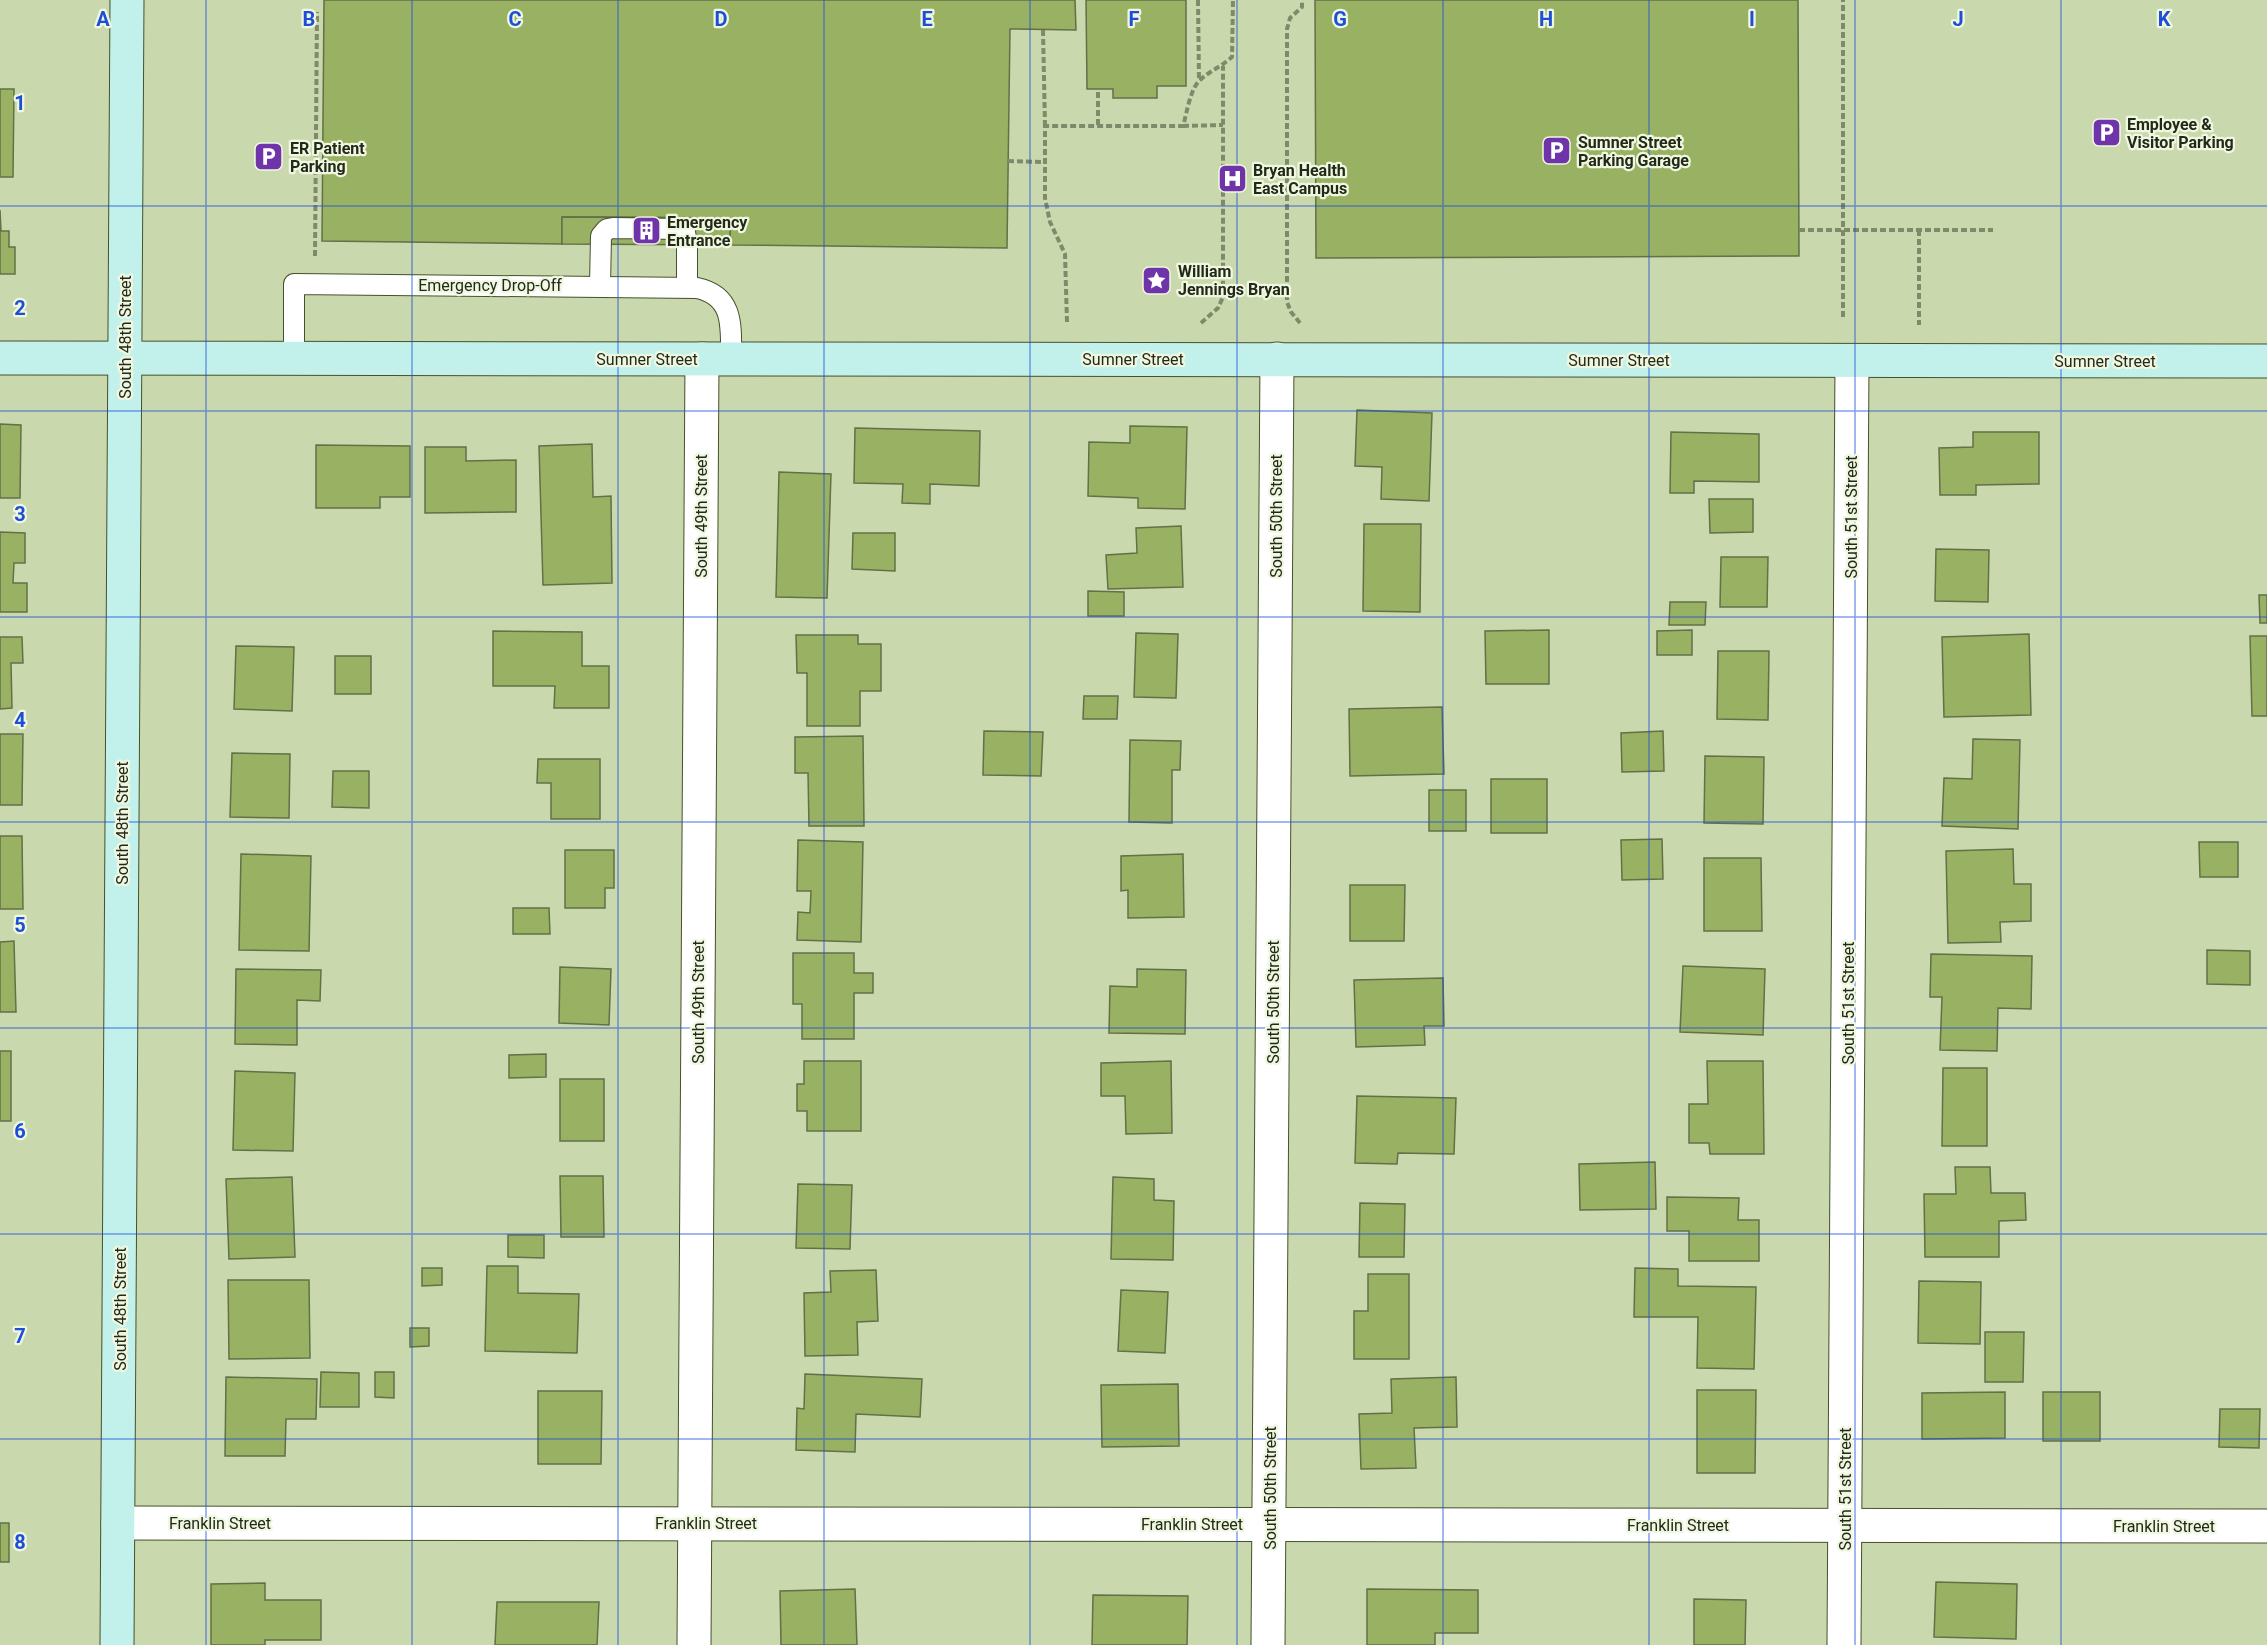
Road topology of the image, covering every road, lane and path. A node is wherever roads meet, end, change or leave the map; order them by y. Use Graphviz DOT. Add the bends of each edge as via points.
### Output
graph roads {
  1 [pos="127,0"];
  2 [pos="1198,0"];
  3 [pos="1233,0"];
  4 [pos="1302,0"];
  5 [pos="1843,0"];
  6 [pos="316,12"];
  7 [pos="1043,30"];
  8 [pos="1223,65"];
  9 [pos="1199,81"];
  10 [pos="1098,92"];
  11 [pos="1223,125"];
  12 [pos="1045,126"];
  13 [pos="1098,126"];
  14 [pos="1184,126"];
  15 [pos="1008,161"];
  16 [pos="1045,162"];
  17 [pos="1798,230"];
  18 [pos="1842,230"];
  19 [pos="1919,230"];
  20 [pos="1992,230"];
  21 [pos="326,256"];
  22 [pos="600,286"];
  23 [pos="687,286"];
  24 [pos="1843,317"];
  25 [pos="1067,323"];
  26 [pos="1200,323"];
  27 [pos="1301,324"];
  28 [pos="0,358"];
  29 [pos="124,359"];
  30 [pos="294,359"];
  31 [pos="716,359"];
  32 [pos="1277,359"];
  33 [pos="1852,360"];
  34 [pos="1918,360"];
  35 [pos="2267,362"];
  36 [pos="118,1523"];
  37 [pos="694,1523"];
  38 [pos="1269,1524"];
  39 [pos="1844,1525"];
  40 [pos="2267,1526"];
  41 [pos="117,1645"];
  42 [pos="694,1645"];
  43 [pos="1269,1645"];
  44 [pos="1844,1645"];
  1 -- 29 [label="street, South 48th Street"];
  2 -- 9 [label="path"];
  3 -- 8 [label="path" via="1232,57"];
  4 -- 27 [label="path" via="1302,7 1290,18 1287,29 1287,302"];
  5 -- 18 [label="path"];
  6 -- 21 [label="path" via="315,256"];
  7 -- 12 [label="path"];
  8 -- 9 [label="path"];
  8 -- 11 [label="path"];
  9 -- 14 [label="path"];
  10 -- 13 [label="path"];
  11 -- 14 [label="path"];
  11 -- 26 [label="path" via="1222,297 1218,308"];
  12 -- 13 [label="path"];
  12 -- 16 [label="path"];
  13 -- 14 [label="path"];
  15 -- 16 [label="path"];
  16 -- 25 [label="path" via="1046,209 1065,254"];
  17 -- 18 [label="path"];
  18 -- 19 [label="path"];
  18 -- 24 [label="path"];
  19 -- 20 [label="path"];
  19 -- 34 [label="path"];
  22 -- 23 [label="lane, Emergency Drop-Off"];
  22 -- 23 [label="lane" via="601,236 613,228 685,232"];
  22 -- 30 [label="lane, Emergency Drop-Off" via="294,284"];
  23 -- 31 [label="lane, Emergency Drop-Off" via="713,293 726,308 730,324"];
  28 -- 29 [label="street, Sumner Street"];
  29 -- 30 [label="street, Sumner Street"];
  29 -- 36 [label="street, South 48th Street"];
  30 -- 31 [label="street, Sumner Street"];
  31 -- 32 [label="street, Sumner Street"];
  31 -- 37 [label="street, South 49th Street"];
  32 -- 33 [label="street, Sumner Street"];
  32 -- 38 [label="street, South 50th Street"];
  33 -- 34 [label="street, Sumner Street"];
  33 -- 39 [label="street, South 51st Street"];
  34 -- 35 [label="street, Sumner Street"];
  36 -- 37 [label="street, Franklin Street"];
  36 -- 41 [label="street, South 48th Street"];
  37 -- 38 [label="street, Franklin Street"];
  37 -- 42 [label="street, South 49th Street"];
  38 -- 39 [label="street, Franklin Street"];
  38 -- 43 [label="street, South 50th Street"];
  39 -- 40 [label="street, Franklin Street"];
  39 -- 44 [label="street, South 51st Street"];
}
